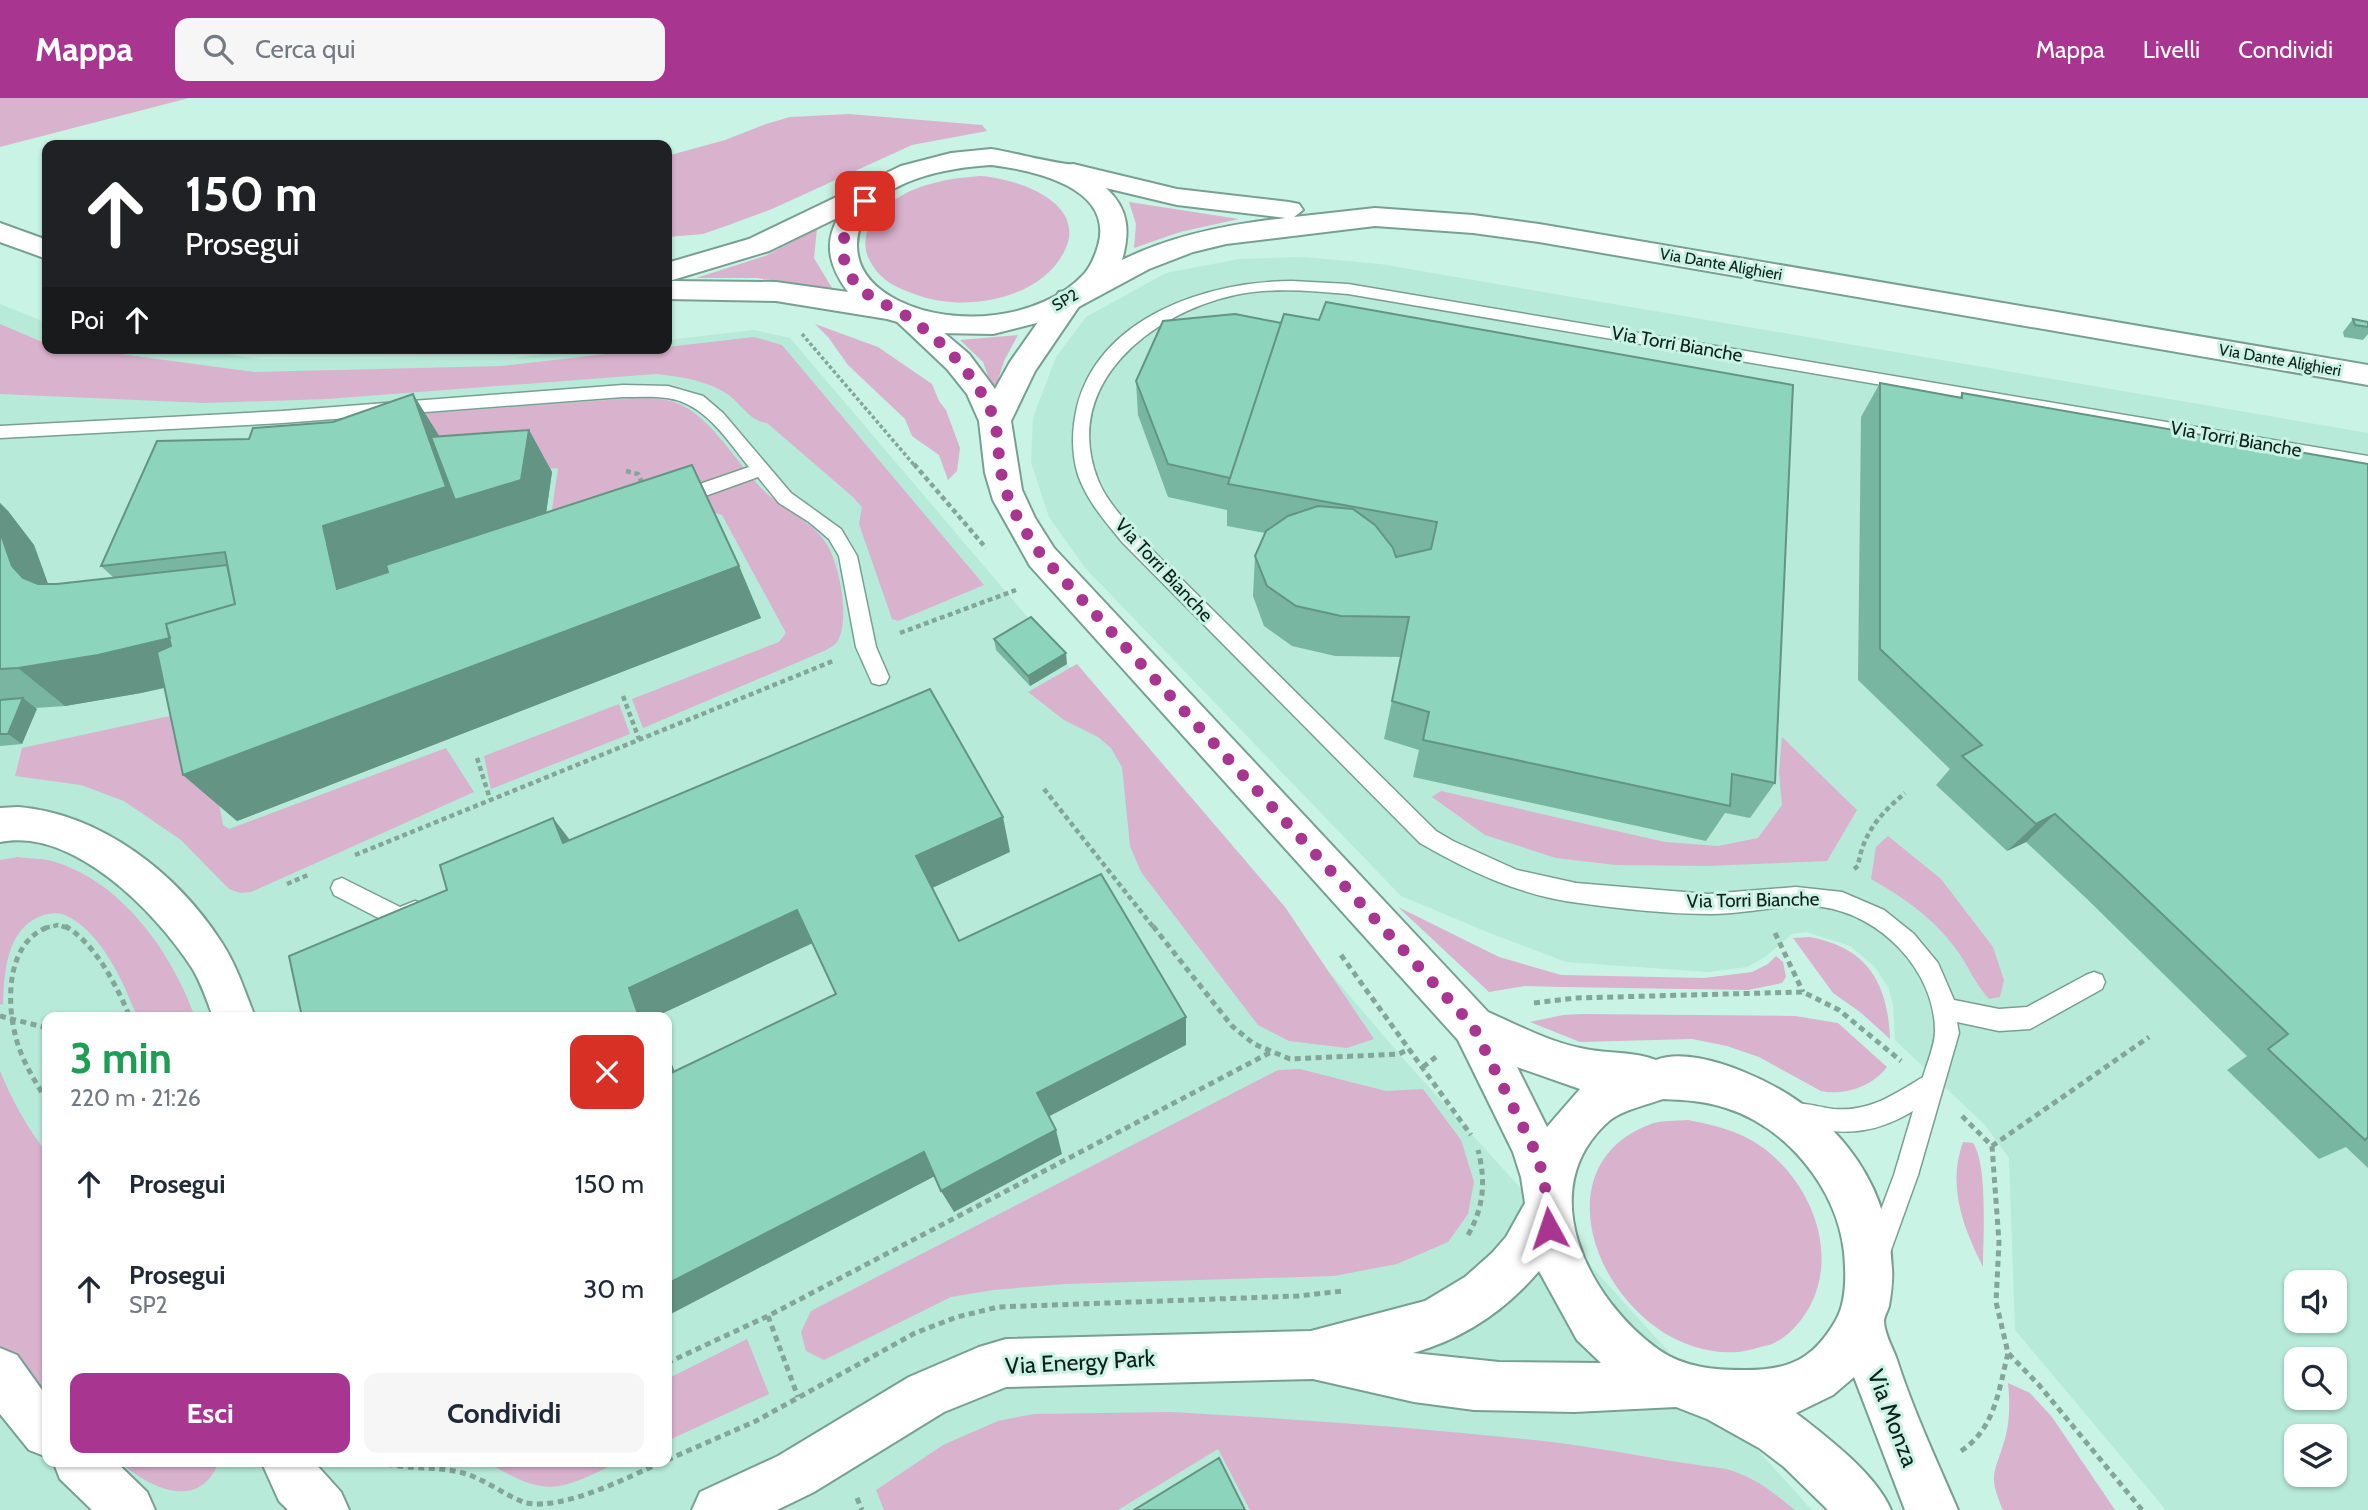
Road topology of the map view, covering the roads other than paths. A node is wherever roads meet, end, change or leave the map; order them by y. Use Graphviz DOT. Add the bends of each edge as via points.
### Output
graph roads {
  1 [pos="1046,165"];
  2 [pos="891,182"];
  3 [pos="1375,217"];
  4 [pos="0,232"];
  5 [pos="42,248"];
  6 [pos="672,271"];
  7 [pos="672,290"];
  8 [pos="1075,295"];
  9 [pos="905,315"];
  10 [pos="2368,375"];
  11 [pos="995,421"];
  12 [pos="0,432"];
  13 [pos="2368,462"];
  14 [pos="759,470"];
  15 [pos="665,503"];
  16 [pos="879,677"];
  17 [pos="0,825"];
  18 [pos="342,888"];
  19 [pos="438,901"];
  20 [pos="2094,982"];
  21 [pos="1945,1009"];
  22 [pos="232,1012"];
  23 [pos="1473,1026"];
  24 [pos="1659,1078"];
  25 [pos="1930,1085"];
  26 [pos="1777,1110"];
  27 [pos="1548,1206"];
  28 [pos="1870,1273"];
  29 [pos="1861,1322"];
  30 [pos="1311,1355"];
  31 [pos="0,1372"];
  32 [pos="1693,1390"];
  33 [pos="42,1427"];
  34 [pos="84,1467"];
  35 [pos="289,1467"];
  36 [pos="129,1510"];
  37 [pos="323,1510"];
  38 [pos="718,1510"];
  39 [pos="1865,1510"];
  40 [pos="1932,1510"];
  1 -- 2 [label="street, SP2" via="1006,158 964,159 927,166"];
  1 -- 3 [label="street, SP2" via="1219,204"];
  1 -- 8 [label="street, SP2" via="1086,185 1112,218 1114,239 1108,259"];
  2 -- 6 [label="street" via="759,245"];
  2 -- 9 [label="street, SP2" via="869,197 852,217 843,257 865,293"];
  3 -- 8 [label="street, Via Dante Alighieri / SP2" via="1225,234 1156,256"];
  3 -- 10 [label="street, Via Dante Alighieri / SP2" via="1539,233"];
  4 -- 5 [label="street"];
  7 -- 9 [label="street" via="803,293"];
  8 -- 9 [label="street, SP2" via="1036,314 990,324 945,324"];
  8 -- 11 [label="street" via="1021,369"];
  9 -- 11 [label="street" via="966,371"];
  11 -- 23 [label="street" via="1003,481 1024,529 1042,556"];
  12 -- 14 [label="lane" via="282,417 623,391 668,392 697,400"];
  13 -- 21 [label="lane, Via Torri Bianche" via="1348,289 1288,285 1200,300 1133,335 1104,363 1085,401 1080,443 1091,486 1128,537 1428,837 1469,862 1516,881 1573,893 1709,904 1826,898 1864,911 1907,942 1928,967"];
  14 -- 15 [label="lane"];
  14 -- 16 [label="lane" via="785,498 835,534 848,556 866,647"];
  17 -- 22 [label="street" via="36,826 64,834 115,858 146,882 203,949"];
  18 -- 19 [label="lane" via="400,918"];
  20 -- 21 [label="lane" via="2030,1018 2000,1020"];
  21 -- 25 [label="lane, Via Torri Bianche" via="1944,1051"];
  23 -- 24 [label="street" via="1546,1059 1585,1070"];
  23 -- 27 [label="street" via="1535,1151"];
  24 -- 26 [label="street" via="1713,1082"];
  24 -- 27 [label="street" via="1610,1093 1582,1115 1555,1158"];
  25 -- 26 [label="lane" via="1896,1110 1850,1123"];
  25 -- 28 [label="lane, Via Torri Bianche" via="1906,1175"];
  26 -- 28 [label="street" via="1814,1140 1841,1175 1863,1224"];
  27 -- 30 [label="street, Via Energy Park" via="1530,1243 1509,1270 1458,1310 1434,1323"];
  27 -- 32 [label="street" via="1556,1257 1589,1319 1645,1369"];
  28 -- 29 [label="street"];
  29 -- 32 [label="street, Via Energy Park" via="1841,1355 1809,1382 1764,1398 1731,1399"];
  29 -- 40 [label="street, Via Monza" via="1879,1386"];
  30 -- 32 [label="street, Via Energy Park" via="1473,1385"];
  30 -- 38 [label="street, Via Energy Park" via="1006,1363 937,1387 804,1469"];
  31 -- 33 [label="street"];
  32 -- 39 [label="street" via="1777,1430"];
  34 -- 36 [label="street"];
  35 -- 37 [label="street" via="297,1483"];
}
